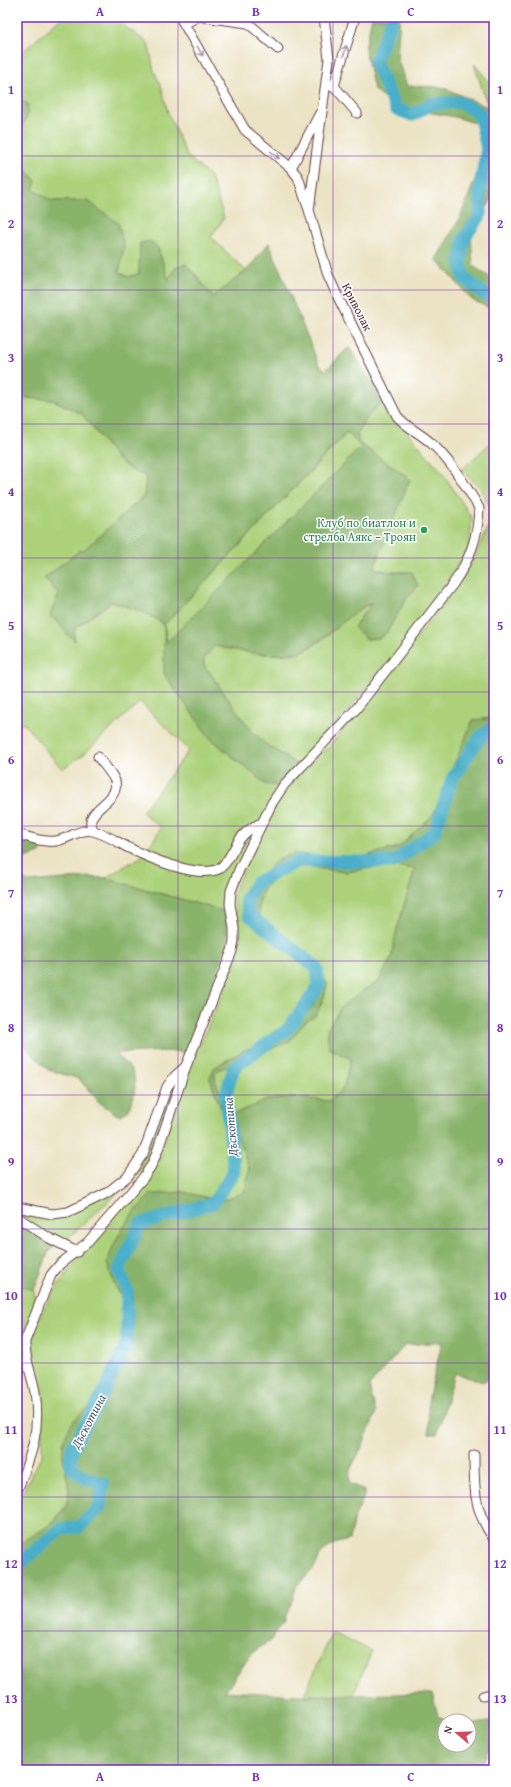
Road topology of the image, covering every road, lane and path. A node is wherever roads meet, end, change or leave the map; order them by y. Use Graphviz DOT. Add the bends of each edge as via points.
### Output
graph roads {
  1 [pos="197,17"];
  2 [pos="204,17"];
  3 [pos="324,17"];
  4 [pos="355,17"];
  5 [pos="182,20"];
  6 [pos="278,49"];
  7 [pos="330,85"];
  8 [pos="322,108"];
  9 [pos="357,113"];
  10 [pos="291,168"];
  11 [pos="309,210"];
  12 [pos="98,757"];
  13 [pos="261,823"];
  14 [pos="94,831"];
  15 [pos="17,834"];
  16 [pos="186,1066"];
  17 [pos="17,1207"];
  18 [pos="17,1217"];
  19 [pos="77,1252"];
  20 [pos="474,1455"];
  21 [pos="17,1491"];
  22 [pos="494,1539"];
  23 [pos="494,1693"];
  24 [pos="483,1696"];
  1 -- 5 [label="street"];
  2 -- 6 [label="street" via="248,23"];
  3 -- 7 [label="street, Криволак"];
  7 -- 4 [label="street, one-way"];
  5 -- 10 [label="street, one-way" via="245,130"];
  7 -- 8 [label="street, Криволак"];
  7 -- 9 [label="street"];
  8 -- 10 [label="street"];
  8 -- 11 [label="street, Криволак"];
  10 -- 11 [label="street" via="303,188"];
  11 -- 13 [label="street, Криволак" via="328,275 397,416 432,443 458,474 479,508 475,543 463,569 356,709 284,785"];
  12 -- 14 [label="street" via="114,778 115,785 110,798 93,814 90,824"];
  13 -- 14 [label="street" via="240,838 222,867 211,871 183,869"];
  13 -- 16 [label="street, Криволак" via="231,891 230,904 234,928 232,951"];
  14 -- 15 [label="street" via="81,831 50,841"];
  16 -- 17 [label="street" via="166,1087 143,1154 128,1176 108,1193 68,1212 52,1214"];
  16 -- 19 [label="street, Криволак" via="151,1166"];
  18 -- 19 [label="street"];
  19 -- 21 [label="street, Криволак" via="60,1264 51,1275 25,1341 37,1416 35,1443"];
  20 -- 22 [label="street" via="475,1495 479,1512"];
  23 -- 24 [label="street"];
}
